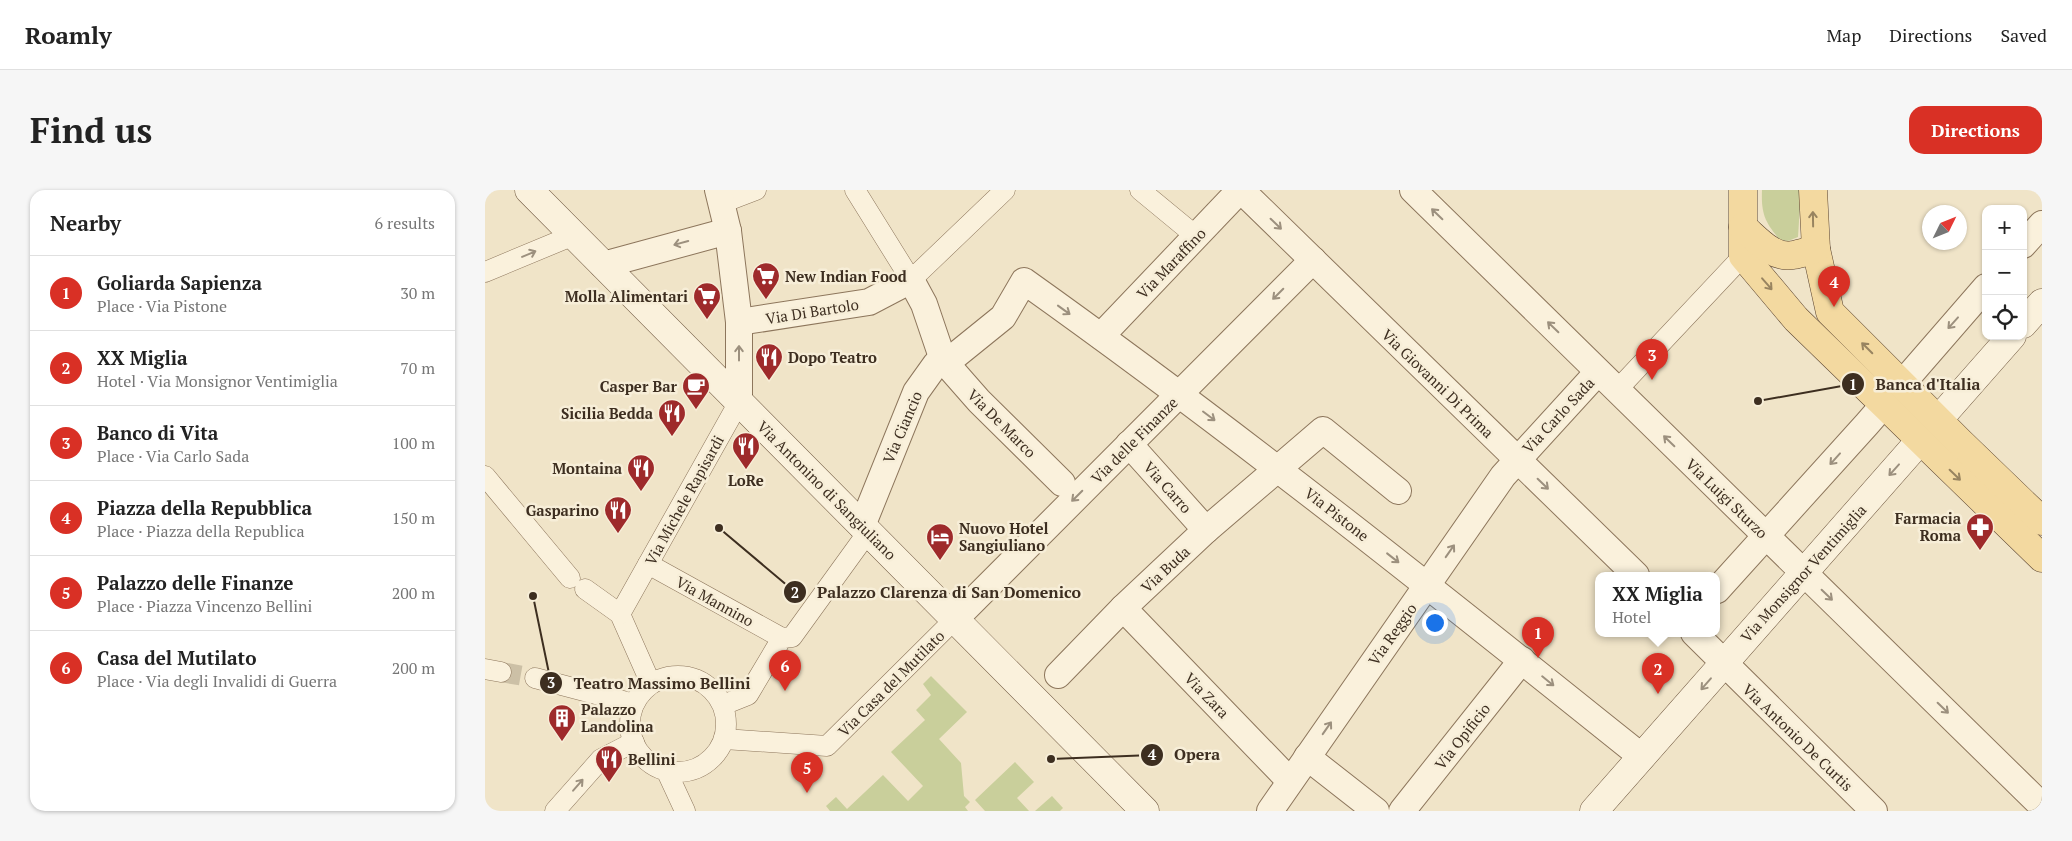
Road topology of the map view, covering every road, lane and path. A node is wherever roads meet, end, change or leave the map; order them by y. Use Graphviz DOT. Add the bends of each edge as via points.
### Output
graph roads {
  1 [pos="529,190"];
  2 [pos="756,190"];
  3 [pos="855,190"];
  4 [pos="1005,190"];
  5 [pos="1140,190"];
  6 [pos="1241,190"];
  7 [pos="1413,190"];
  8 [pos="1743,190"];
  9 [pos="1813,190"];
  10 [pos="720,197"];
  11 [pos="2042,224"];
  12 [pos="1743,227"];
  13 [pos="727,231"];
  14 [pos="574,235"];
  15 [pos="1197,237"];
  16 [pos="2027,241"];
  17 [pos="1815,249"];
  18 [pos="1743,256"];
  19 [pos="1313,260"];
  20 [pos="603,265"];
  21 [pos="485,272"];
  22 [pos="911,280"];
  23 [pos="1024,281"];
  24 [pos="1982,292"];
  25 [pos="2042,303"];
  26 [pos="2027,320"];
  27 [pos="739,322"];
  28 [pos="1101,336"];
  29 [pos="2008,340"];
  30 [pos="943,360"];
  31 [pos="1598,372"];
  32 [pos="1901,383"];
  33 [pos="1617,390"];
  34 [pos="1179,394"];
  35 [pos="739,402"];
  36 [pos="1883,404"];
  37 [pos="1938,420"];
  38 [pos="1920,441"];
  39 [pos="1129,444"];
  40 [pos="1517,459"];
  41 [pos="1278,469"];
  42 [pos="485,476"];
  43 [pos="1063,483"];
  44 [pos="1398,491"];
  45 [pos="2042,521"];
  46 [pos="865,529"];
  47 [pos="1206,530"];
  48 [pos="1767,536"];
  49 [pos="2042,558"];
  50 [pos="648,564"];
  51 [pos="1633,572"];
  52 [pos="1803,572"];
  53 [pos="1427,585"];
  54 [pos="1720,587"];
  55 [pos="625,606"];
  56 [pos="1123,608"];
  57 [pos="955,619"];
  58 [pos="1698,637"];
  59 [pos="782,638"];
  60 [pos="1522,660"];
  61 [pos="1723,663"];
  62 [pos="1058,675"];
  63 [pos="535,678"];
  64 [pos="651,684"];
  65 [pos="634,704"];
  66 [pos="723,705"];
  67 [pos="724,740"];
  68 [pos="634,742"];
  69 [pos="1307,756"];
  70 [pos="1642,756"];
  71 [pos="666,770"];
  72 [pos="1290,781"];
  73 [pos="2042,806"];
  74 [pos="555,811"];
  75 [pos="685,811"];
  76 [pos="1145,811"];
  77 [pos="1270,811"];
  78 [pos="1376,811"];
  79 [pos="1402,811"];
  80 [pos="1594,811"];
  81 [pos="1874,811"];
  1 -- 14 [label="main road, Via Antonino di Sangiuliano"];
  2 -- 10 [label="street"];
  3 -- 22 [label="street"];
  4 -- 22 [label="street"];
  5 -- 15 [label="street"];
  6 -- 15 [label="street, Via Maraffino"];
  6 -- 19 [label="street, Via Giovanni Di Prima, one-way"];
  31 -- 7 [label="street, Via Luigi Sturzo, one-way"];
  8 -- 12 [label="main road"];
  17 -- 9 [label="main road, one-way"];
  10 -- 13 [label="street"];
  11 -- 16 [label="street"];
  12 -- 17 [label="main road" via="1767,249 1779,254 1791,256"];
  12 -- 18 [label="main road"];
  13 -- 20 [label="street, one-way"];
  13 -- 27 [label="street"];
  14 -- 20 [label="main road, Via Antonino di Sangiuliano"];
  21 -- 14 [label="street, one-way"];
  15 -- 28 [label="street, Via Maraffino"];
  32 -- 17 [label="main road, one-way" via="1830,312"];
  18 -- 33 [label="street, Via Carlo Sada"];
  18 -- 36 [label="main road, one-way" via="1797,319"];
  19 -- 34 [label="street, Via delle Finanze, one-way"];
  19 -- 40 [label="street, Via Giovanni Di Prima"];
  20 -- 35 [label="main road, Via Antonino di Sangiuliano"];
  22 -- 27 [label="street, Via Di Bartolo" via="869,302"];
  22 -- 30 [label="street" via="924,304"];
  23 -- 28 [label="street, Via Pistone, one-way"];
  23 -- 30 [label="street, Via Ciancio" via="1003,317 956,355"];
  24 -- 32 [label="street, one-way"];
  25 -- 26 [label="main road"];
  35 -- 27 [label="street, one-way"];
  28 -- 34 [label="street, Via Pistone"];
  29 -- 37 [label="main road, Via Monsignor Ventimiglia"];
  30 -- 43 [label="street, Via De Marco" via="979,402"];
  30 -- 46 [label="street, Via Ciancio" via="936,364 915,392"];
  31 -- 33 [label="street, Via Luigi Sturzo"];
  31 -- 40 [label="street, Via Carlo Sada"];
  32 -- 36 [label="street"];
  32 -- 37 [label="main road"];
  48 -- 33 [label="street, Via Luigi Sturzo, one-way"];
  34 -- 39 [label="street, Via delle Finanze"];
  34 -- 41 [label="street, Via Pistone, one-way"];
  35 -- 46 [label="main road, Via Antonino di Sangiuliano"];
  35 -- 50 [label="street, Via Michele Rapisardi"];
  36 -- 38 [label="main road"];
  36 -- 48 [label="street, one-way"];
  37 -- 38 [label="main road, Via Monsignor Ventimiglia"];
  37 -- 45 [label="main road"];
  38 -- 49 [label="main road, one-way"];
  38 -- 52 [label="main road, Via Monsignor Ventimiglia, one-way"];
  39 -- 47 [label="street, Via Carro"];
  39 -- 57 [label="street, Via delle Finanze, one-way"];
  40 -- 51 [label="street, Via Giovanni Di Prima, one-way"];
  53 -- 40 [label="street, Via Reggio, one-way"];
  41 -- 44 [label="street, Via Buda" via="1323,430"];
  41 -- 47 [label="street, Via Buda"];
  41 -- 53 [label="street, Via Pistone, one-way"];
  42 -- 55 [label="street" via="578,584"];
  46 -- 57 [label="main road, Via Antonino di Sangiuliano"];
  46 -- 59 [label="street" via="792,637"];
  47 -- 56 [label="street, Via Buda"];
  48 -- 52 [label="street, Via Luigi Sturzo"];
  48 -- 54 [label="street"];
  50 -- 55 [label="street, Via Michele Rapisardi"];
  50 -- 59 [label="street, Via Mannino"];
  52 -- 61 [label="main road, Via Monsignor Ventimiglia"];
  52 -- 73 [label="street, Via Luigi Sturzo, one-way"];
  53 -- 60 [label="street, Via Pistone"];
  69 -- 53 [label="street, Via Reggio, one-way"];
  55 -- 64 [label="street"];
  56 -- 62 [label="street, Via Buda"];
  56 -- 72 [label="street, Via Zara"];
  57 -- 67 [label="street, Via Casa del Mutilato" via="827,746"];
  57 -- 76 [label="main road, Via Antonino di Sangiuliano"];
  58 -- 61 [label="street"];
  59 -- 66 [label="street" via="748,695"];
  60 -- 70 [label="street, Via Pistone, one-way"];
  60 -- 79 [label="street, Via Opificio"];
  61 -- 70 [label="main road, Via Monsignor Ventimiglia, one-way"];
  61 -- 81 [label="street, Via Antonio De Curtis"];
  63 -- 65 [label="street"];
  64 -- 65 [label="street"];
  64 -- 66 [label="street" via="677,675 691,677 704,683"];
  65 -- 68 [label="street" via="630,725"];
  66 -- 67 [label="street" via="726,719"];
  67 -- 71 [label="street" via="705,764 693,770"];
  68 -- 71 [label="street" via="643,757"];
  74 -- 68 [label="street, one-way" via="601,759"];
  69 -- 72 [label="street, Via Reggio"];
  69 -- 78 [label="street"];
  70 -- 80 [label="main road, Via Monsignor Ventimiglia"];
  71 -- 75 [label="street"];
  72 -- 77 [label="street, Via Reggio"];
}
